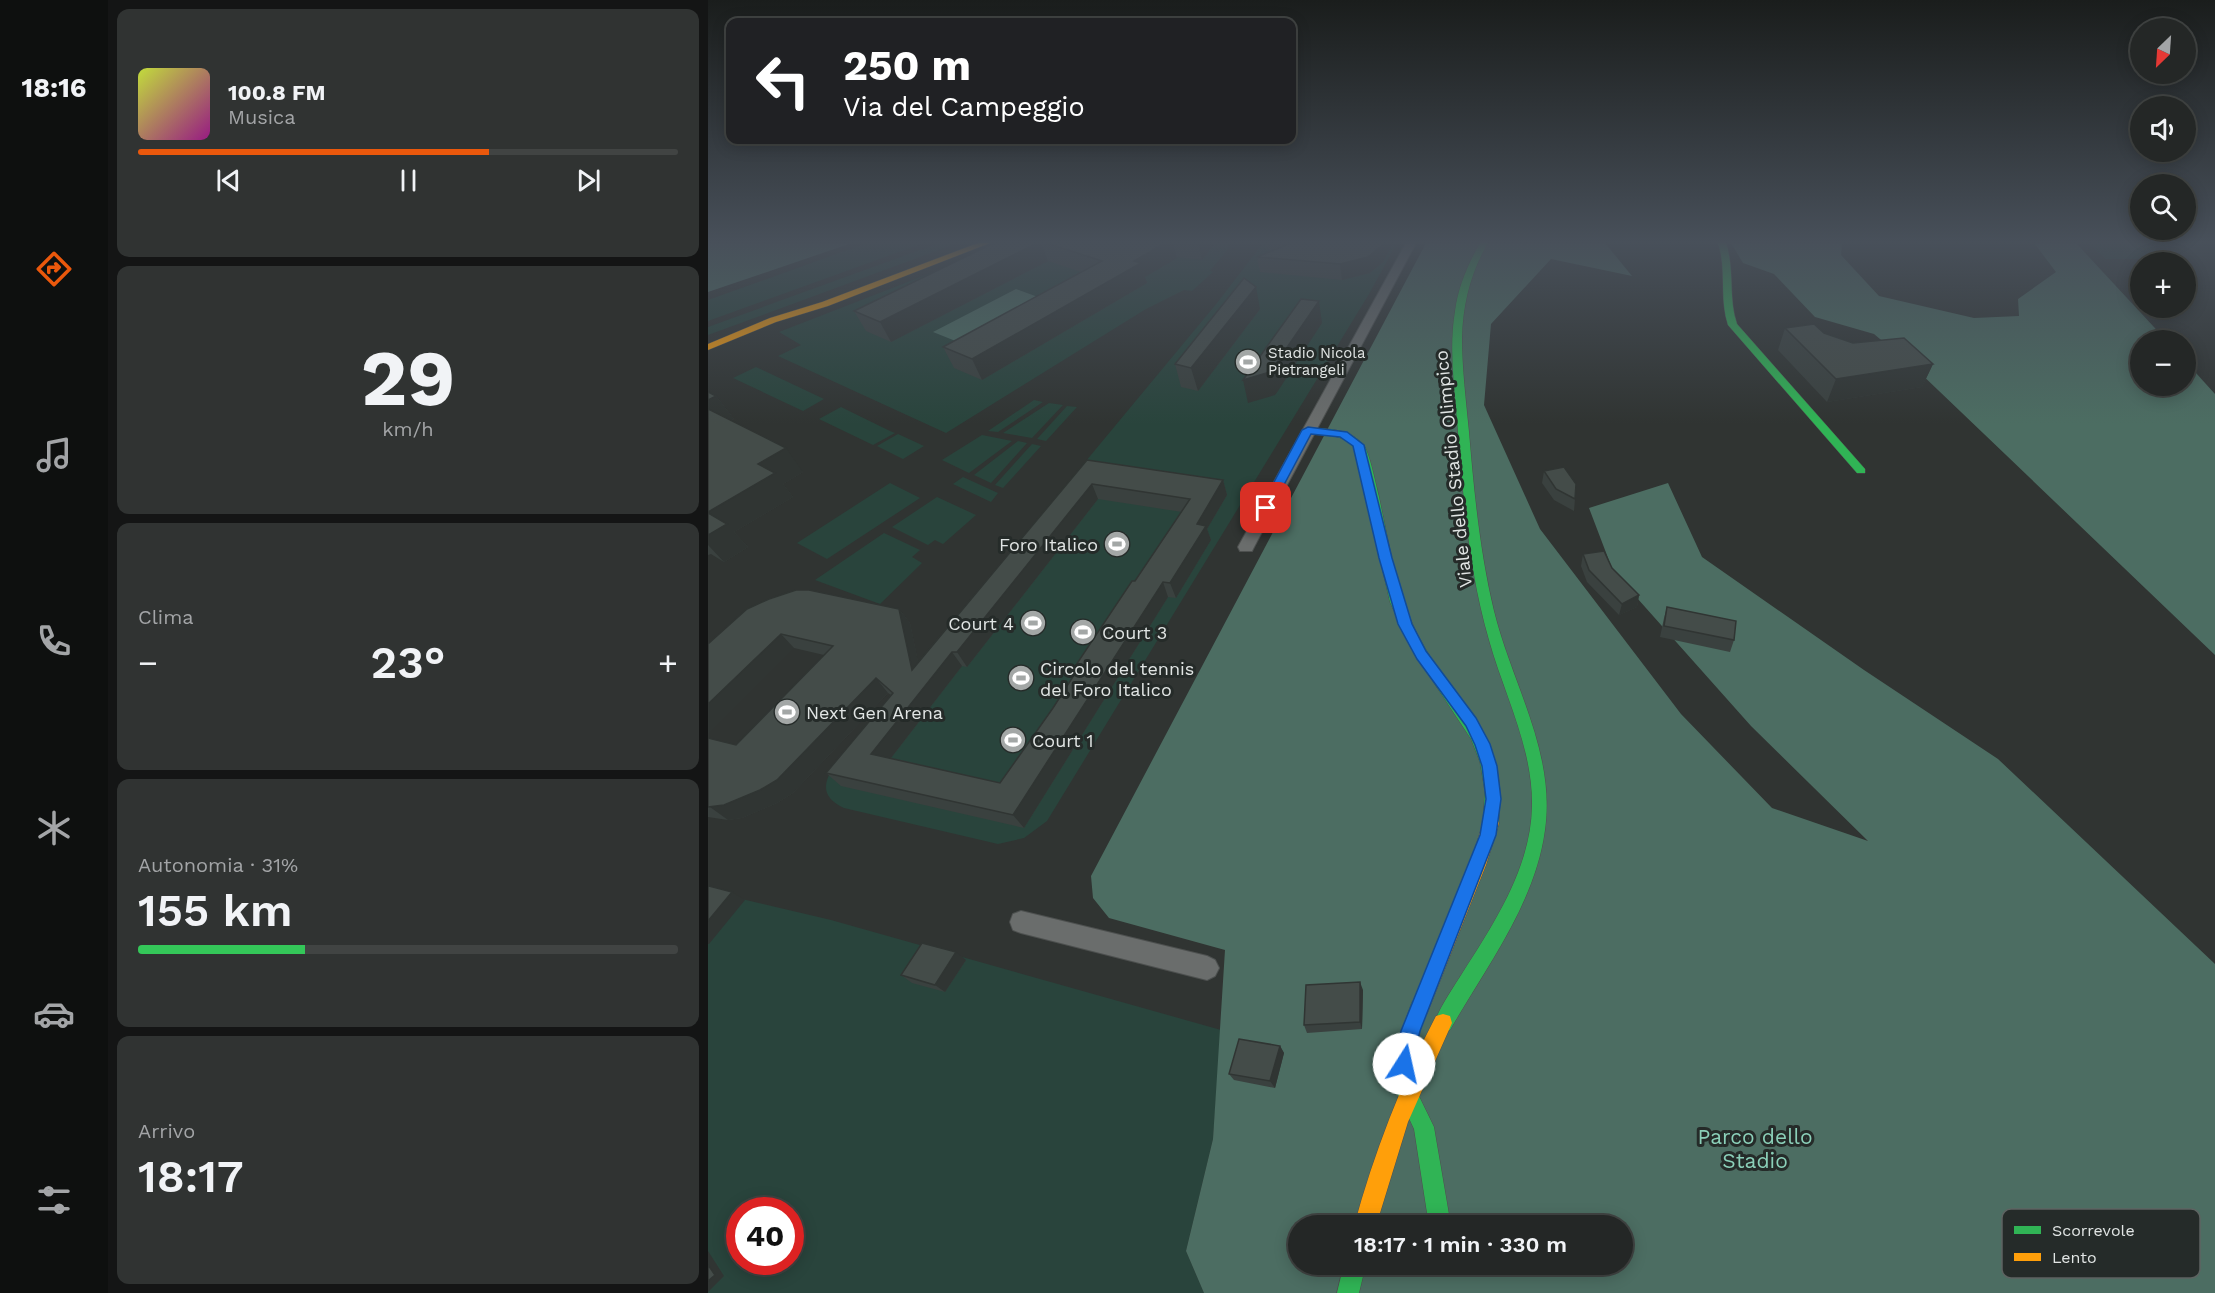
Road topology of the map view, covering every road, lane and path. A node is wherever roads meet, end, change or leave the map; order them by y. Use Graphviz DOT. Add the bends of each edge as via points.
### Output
graph roads {
  1 [pos="1378,303"];
  2 [pos="1461,303"];
  3 [pos="1725,303"];
  4 [pos="825,304"];
  5 [pos="708,346"];
  6 [pos="708,357"];
  7 [pos="1308,430"];
  8 [pos="1861,471"];
  9 [pos="1246,547"];
  10 [pos="1021,922"];
  11 [pos="1207,968"];
  12 [pos="1408,1094"];
  13 [pos="1368,1215"];
  14 [pos="1438,1215"];
  15 [pos="1352,1275"];
  16 [pos="1348,1293"];
  1 -- 7 [label="street"];
  2 -- 12 [label="main road, Viale dello Stadio Olimpico" via="1457,348 1476,550 1500,654 1532,757 1540,818 1523,880"];
  3 -- 8 [label="main road" via="1733,325"];
  4 -- 5 [label="main road"];
  4 -- 6 [label="main road"];
  7 -- 9 [label="street"];
  7 -- 12 [label="main road" via="1343,434 1358,445 1405,624 1422,655 1471,722 1483,744 1492,777 1493,799 1485,844 1407,1040 1404,1064"];
  10 -- 11 [label="street"];
  12 -- 13 [label="main road, Viale dello Stadio Olimpico" via="1385,1154"];
  12 -- 14 [label="main road" via="1424,1127"];
  15 -- 16 [label="main road"];
}
